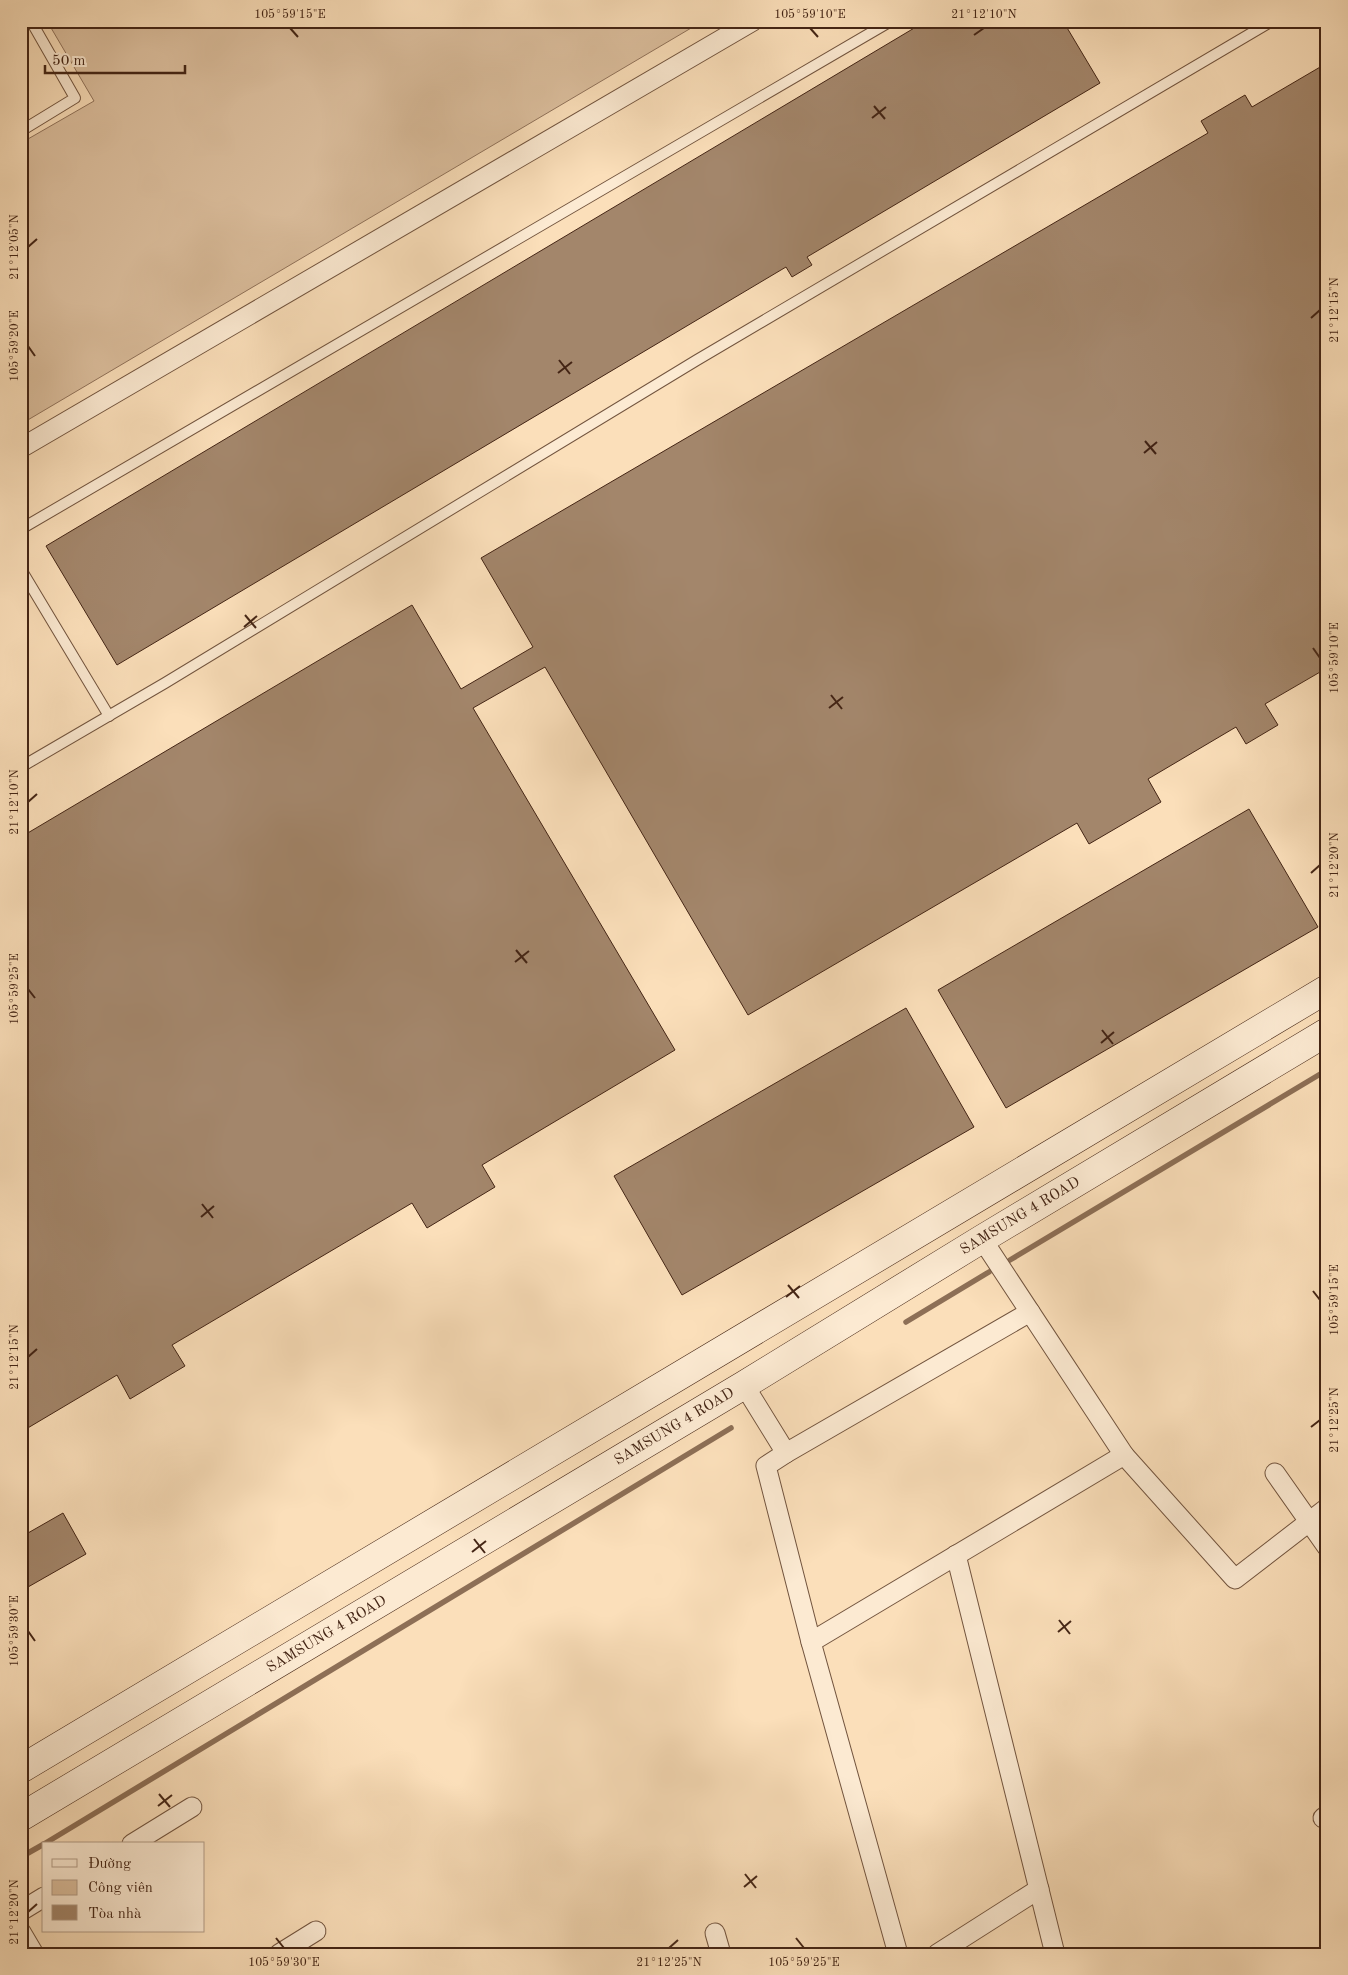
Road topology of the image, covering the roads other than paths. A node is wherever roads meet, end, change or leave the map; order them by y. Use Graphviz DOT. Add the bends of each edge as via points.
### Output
graph roads {
  1 [pos="30,21"];
  2 [pos="753,21"];
  3 [pos="891,21"];
  4 [pos="1272,21"];
  5 [pos="21,131"];
  6 [pos="21,448"];
  7 [pos="21,529"];
  8 [pos="22,571"];
  9 [pos="109,716"];
  10 [pos="21,766"];
  11 [pos="1327,989"];
  12 [pos="1327,1032"];
  13 [pos="982,1239"];
  14 [pos="1030,1312"];
  15 [pos="723,1351"];
  16 [pos="744,1385"];
  17 [pos="591,1428"];
  18 [pos="786,1453"];
  19 [pos="1124,1454"];
  20 [pos="612,1464"];
  21 [pos="1275,1472"];
  22 [pos="1327,1508"];
  23 [pos="1309,1523"];
  24 [pos="1327,1547"];
  25 [pos="956,1555"];
  26 [pos="812,1642"];
  27 [pos="21,1769"];
  28 [pos="192,1807"];
  29 [pos="22,1814"];
  30 [pos="135,1842"];
  31 [pos="1039,1889"];
  32 [pos="42,1898"];
  33 [pos="21,1911"];
  34 [pos="316,1931"];
  35 [pos="21,1932"];
  36 [pos="715,1933"];
  37 [pos="34,1954"];
  38 [pos="279,1954"];
  39 [pos="722,1954"];
  40 [pos="898,1954"];
  41 [pos="937,1954"];
  42 [pos="1055,1954"];
  1 -- 5 [label="lane" via="75,98"];
  2 -- 6 [label="street"];
  3 -- 7 [label="lane"];
  4 -- 9 [label="lane" via="697,360"];
  8 -- 9 [label="lane"];
  9 -- 10 [label="lane"];
  11 -- 15 [label="main road"];
  12 -- 13 [label="main road, SAMSUNG 4 ROAD"];
  13 -- 14 [label="street"];
  13 -- 16 [label="main road, SAMSUNG 4 ROAD"];
  14 -- 18 [label="street"];
  14 -- 19 [label="street"];
  15 -- 16 [label="main road"];
  15 -- 17 [label="main road"];
  16 -- 18 [label="street"];
  16 -- 20 [label="main road, SAMSUNG 4 ROAD"];
  17 -- 20 [label="main road"];
  17 -- 27 [label="main road"];
  18 -- 26 [label="street" via="766,1466"];
  19 -- 23 [label="street" via="1235,1579"];
  19 -- 25 [label="street"];
  20 -- 29 [label="main road, SAMSUNG 4 ROAD"];
  21 -- 23 [label="street"];
  22 -- 23 [label="street"];
  23 -- 24 [label="street"];
  25 -- 26 [label="street"];
  25 -- 31 [label="street"];
  26 -- 40 [label="street"];
  28 -- 30 [label="street"];
  31 -- 41 [label="street"];
  31 -- 42 [label="street"];
  32 -- 33 [label="street"];
  34 -- 38 [label="street"];
  35 -- 37 [label="street"];
  36 -- 39 [label="street"];
}
